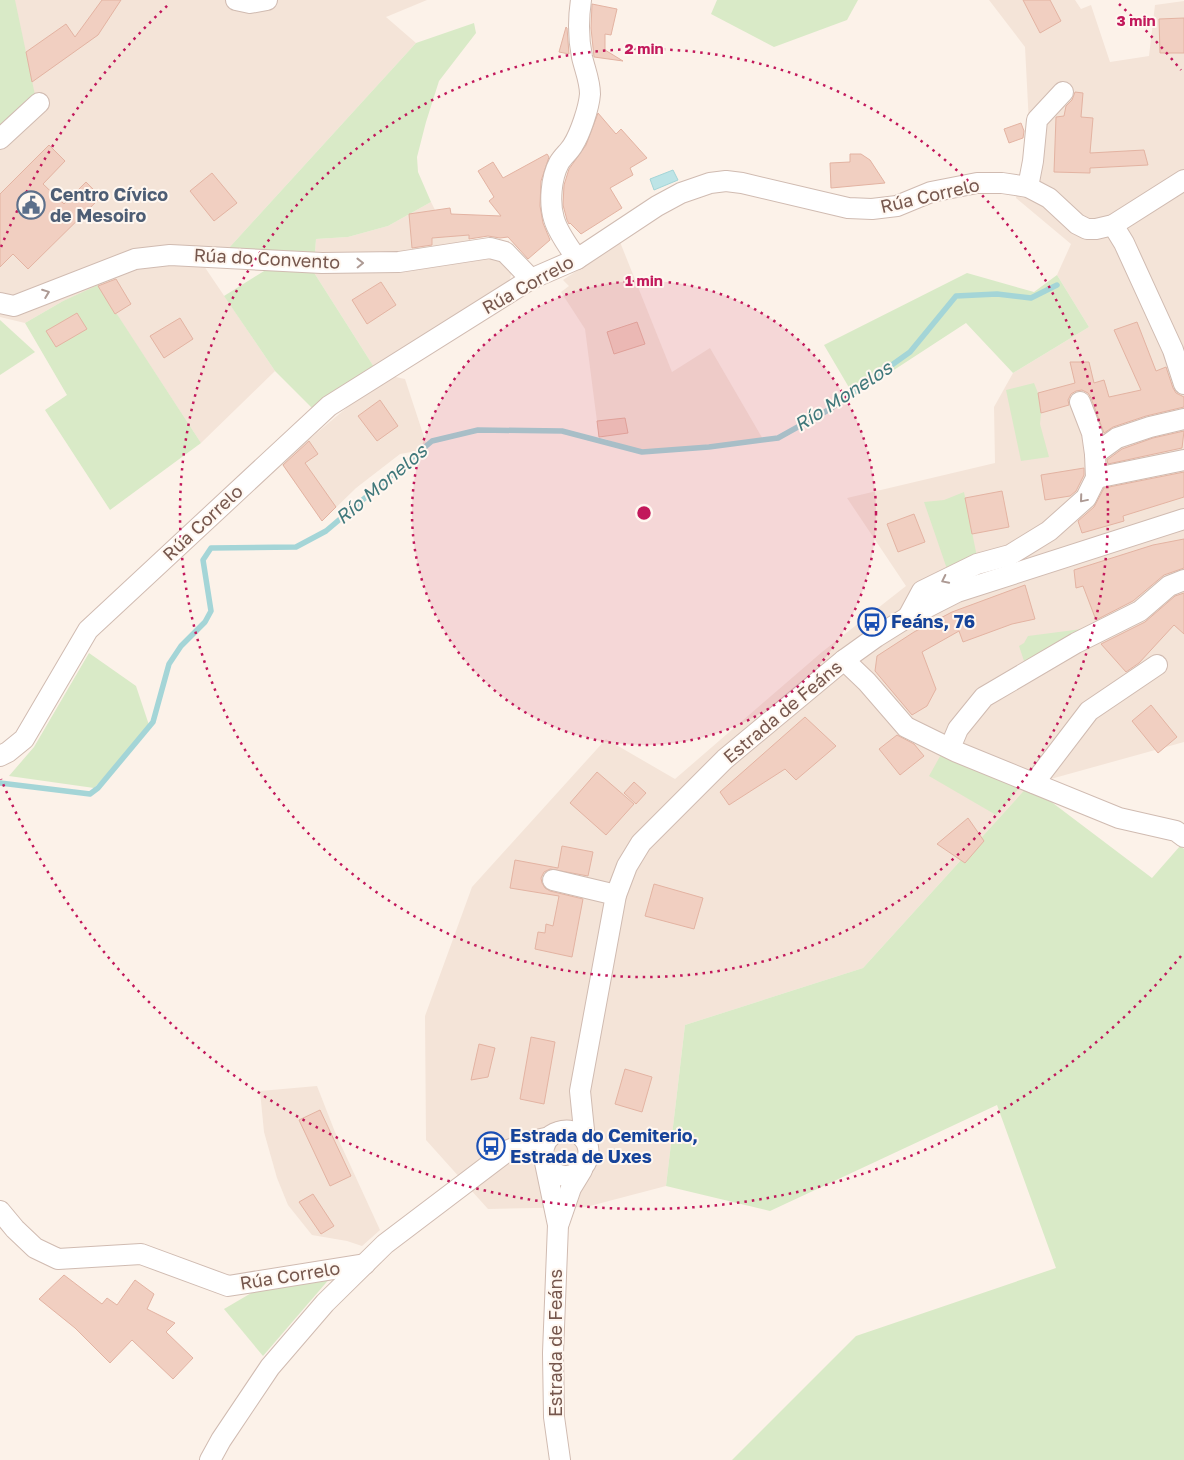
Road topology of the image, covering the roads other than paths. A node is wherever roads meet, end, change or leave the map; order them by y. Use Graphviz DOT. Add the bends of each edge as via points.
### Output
graph roads {
  1 [pos="236,0"];
  2 [pos="267,0"];
  3 [pos="581,0"];
  4 [pos="1062,92"];
  5 [pos="39,103"];
  6 [pos="0,139"];
  7 [pos="1184,180"];
  8 [pos="1028,187"];
  9 [pos="1113,225"];
  10 [pos="577,259"];
  11 [pos="531,279"];
  12 [pos="0,303"];
  13 [pos="1184,384"];
  14 [pos="1080,402"];
  15 [pos="1184,419"];
  16 [pos="1095,454"];
  17 [pos="1184,460"];
  18 [pos="1096,478"];
  19 [pos="1184,519"];
  20 [pos="1184,580"];
  21 [pos="908,617"];
  22 [pos="844,660"];
  23 [pos="1157,664"];
  24 [pos="950,748"];
  25 [pos="0,756"];
  26 [pos="1034,783"];
  27 [pos="1184,837"];
  28 [pos="553,880"];
  29 [pos="616,895"];
  30 [pos="580,1091"];
  31 [pos="553,1134"];
  32 [pos="585,1140"];
  33 [pos="545,1162"];
  34 [pos="484,1170"];
  35 [pos="582,1170"];
  36 [pos="0,1211"];
  37 [pos="558,1225"];
  38 [pos="365,1264"];
  39 [pos="210,1460"];
  40 [pos="560,1460"];
  1 -- 2 [label="street" via="250,3"];
  3 -- 10 [label="street" via="579,39 590,96 573,146 558,164 552,201 554,221"];
  4 -- 8 [label="street" via="1037,120"];
  5 -- 6 [label="street"];
  7 -- 9 [label="street, Rúa Correlo"];
  8 -- 9 [label="street, Rúa Correlo" via="1048,198 1086,229"];
  8 -- 10 [label="street, Rúa Correlo" via="977,183 931,192 897,206 872,209 848,208 742,182 710,183 656,206"];
  9 -- 13 [label="street" via="1173,350"];
  10 -- 11 [label="street, Rúa Correlo"];
  12 -- 11 [label="street, Rúa do Convento, one-way" via="14,306 135,259 170,255 322,263 399,262 490,248 505,252"];
  11 -- 25 [label="street, Rúa Correlo" via="329,406 88,630 24,739"];
  14 -- 16 [label="street" via="1092,433"];
  15 -- 16 [label="street" via="1117,438"];
  16 -- 18 [label="street"];
  17 -- 18 [label="street"];
  18 -- 21 [label="street, one-way" via="1086,498 1049,531 1010,555 977,564 922,591"];
  19 -- 21 [label="street, Estrada de Feáns" via="957,592"];
  20 -- 24 [label="street" via="1169,586 1140,611 1076,643 984,697 958,729"];
  21 -- 22 [label="street, Estrada de Feáns"];
  22 -- 24 [label="street" via="906,727"];
  22 -- 29 [label="street, Estrada de Feáns" via="725,759 641,843 627,866"];
  23 -- 26 [label="street" via="1089,711"];
  24 -- 26 [label="street"];
  26 -- 27 [label="street" via="1119,818 1176,830"];
  28 -- 29 [label="street"];
  29 -- 30 [label="street, Estrada de Feáns"];
  30 -- 31 [label="street, Estrada de Feáns"];
  30 -- 32 [label="street, Estrada de Feáns"];
  31 -- 32 [label="street" via="575,1132"];
  31 -- 33 [label="street, Estrada de Feáns" via="544,1147"];
  31 -- 34 [label="street" via="509,1150"];
  32 -- 35 [label="street, Estrada de Feáns" via="588,1159"];
  33 -- 34 [label="street" via="512,1158"];
  33 -- 35 [label="street" via="552,1172 559,1175 567,1176"];
  33 -- 37 [label="street, Estrada de Feáns"];
  34 -- 38 [label="street" via="385,1244"];
  35 -- 37 [label="street, Estrada de Feáns"];
  36 -- 38 [label="street, Rúa Correlo" via="35,1248 58,1258 141,1254 228,1286"];
  37 -- 40 [label="street, Estrada de Feáns" via="553,1353 554,1417"];
  38 -- 39 [label="street" via="325,1303 270,1367"];
}
